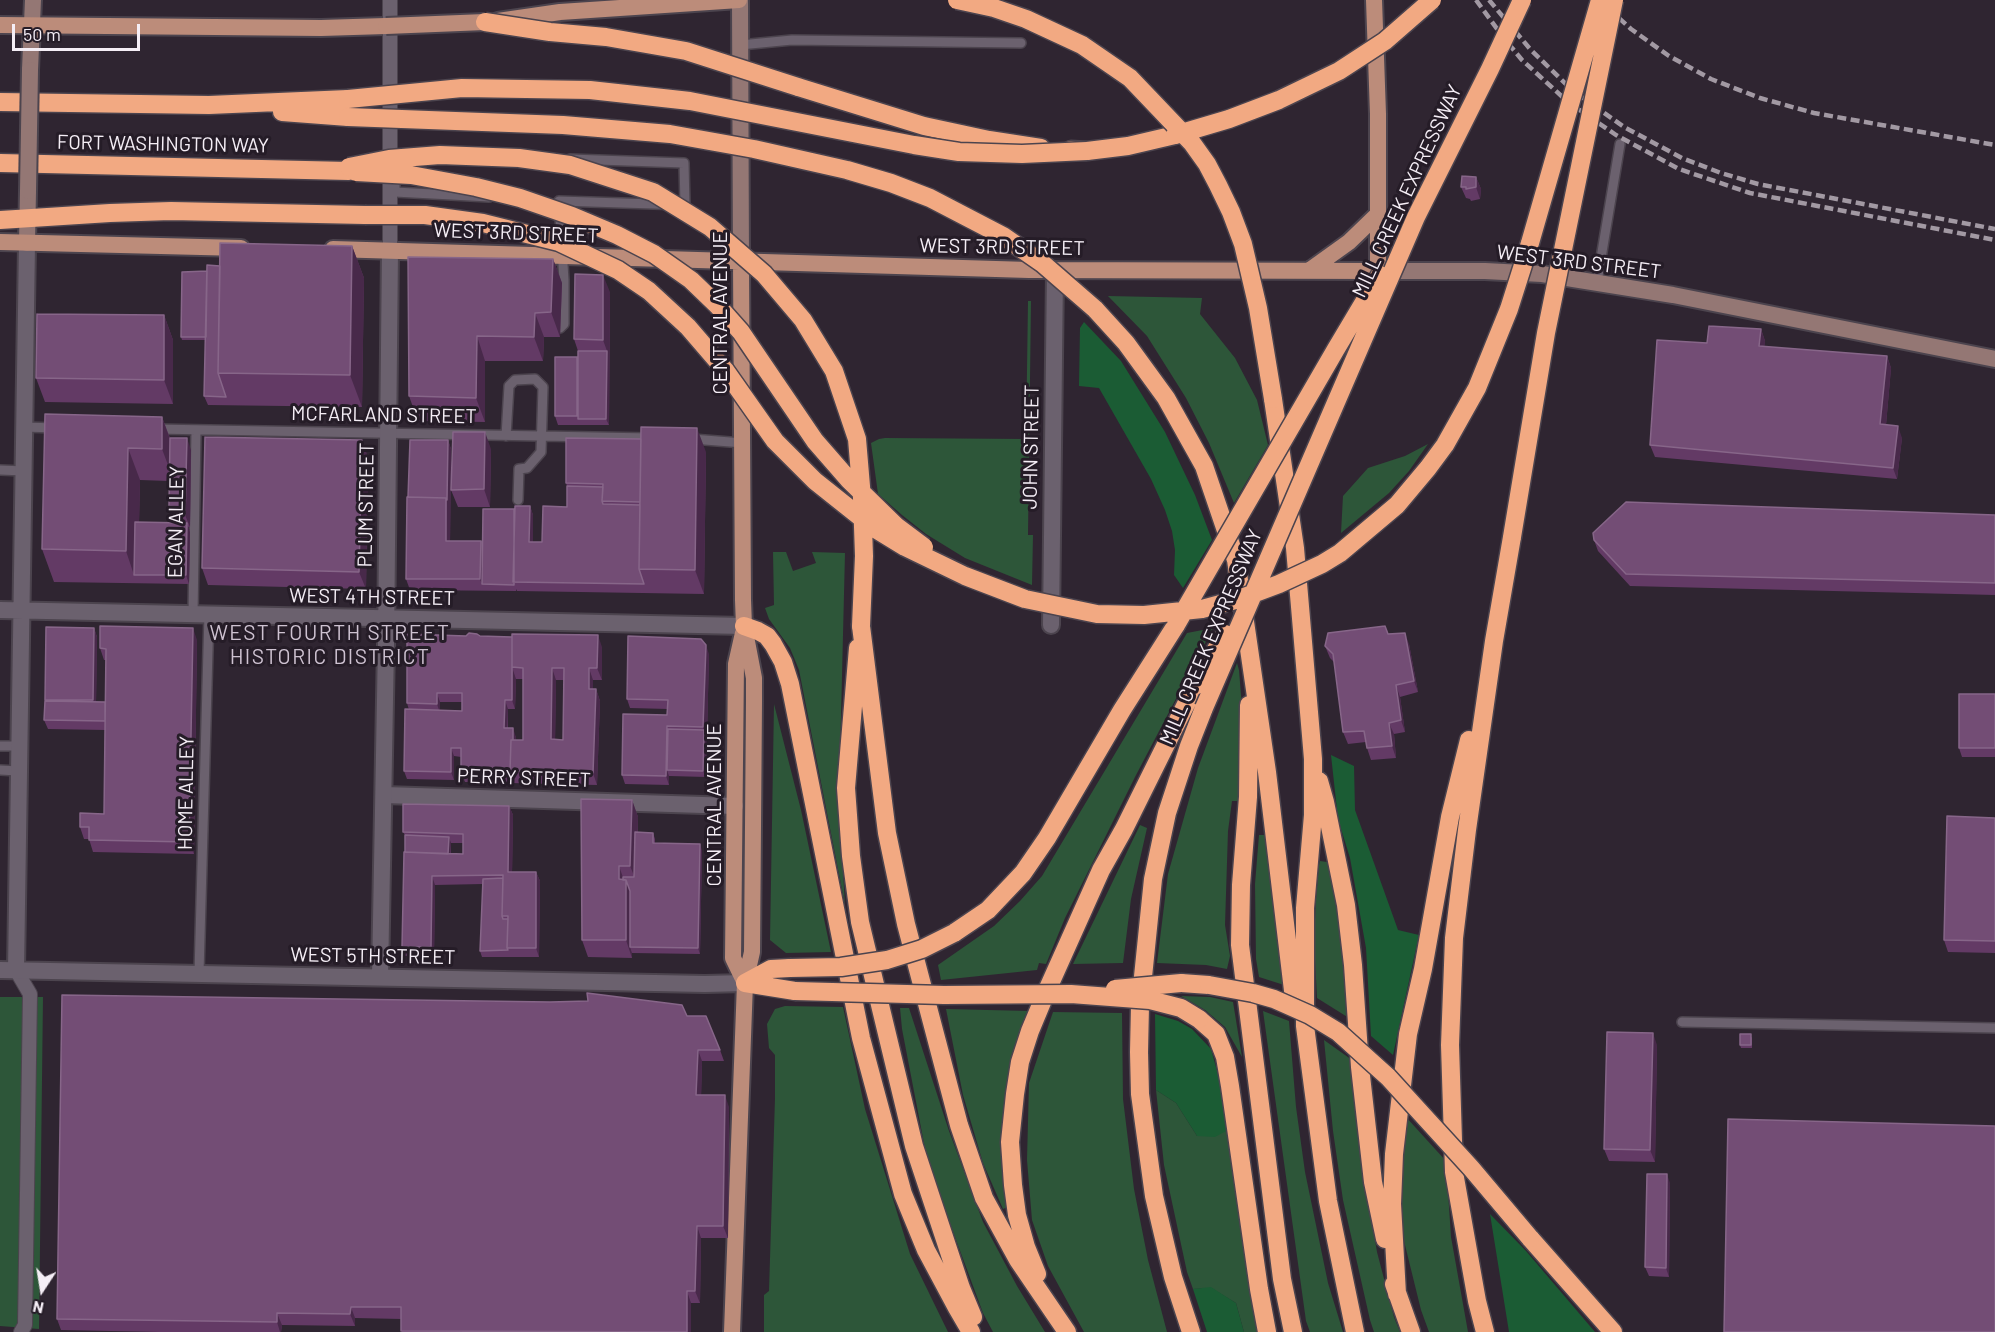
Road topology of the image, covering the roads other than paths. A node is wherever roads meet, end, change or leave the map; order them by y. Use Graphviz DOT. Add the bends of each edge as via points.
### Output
graph roads {
  1 [pos="33,0"];
  2 [pos="390,0"];
  3 [pos="740,0"];
  4 [pos="957,0"];
  5 [pos="1374,0"];
  6 [pos="1432,0"];
  7 [pos="1522,0"];
  8 [pos="1600,0"];
  9 [pos="1614,0"];
  10 [pos="485,22"];
  11 [pos="0,25"];
  12 [pos="33,26"];
  13 [pos="1021,43"];
  14 [pos="740,45"];
  15 [pos="0,102"];
  16 [pos="348,108"];
  17 [pos="1620,144"];
  18 [pos="1087,151"];
  19 [pos="0,163"];
  20 [pos="349,169"];
  21 [pos="560,201"];
  22 [pos="1378,214"];
  23 [pos="1416,217"];
  24 [pos="28,218"];
  25 [pos="0,220"];
  26 [pos="0,242"];
  27 [pos="27,243"];
  28 [pos="256,248"];
  29 [pos="315,249"];
  30 [pos="390,249"];
  31 [pos="564,256"];
  32 [pos="741,262"];
  33 [pos="1055,270"];
  34 [pos="1310,270"];
  35 [pos="1378,271"];
  36 [pos="1597,282"];
  37 [pos="560,328"];
  38 [pos="1995,359"];
  39 [pos="23,427"];
  40 [pos="69,428"];
  41 [pos="150,429"];
  42 [pos="196,430"];
  43 [pos="388,433"];
  44 [pos="506,436"];
  45 [pos="541,437"];
  46 [pos="662,438"];
  47 [pos="684,439"];
  48 [pos="743,443"];
  49 [pos="0,470"];
  50 [pos="24,471"];
  51 [pos="518,500"];
  52 [pos="1266,563"];
  53 [pos="999,590"];
  54 [pos="0,610"];
  55 [pos="21,610"];
  56 [pos="201,614"];
  57 [pos="386,618"];
  58 [pos="1051,625"];
  59 [pos="744,626"];
  60 [pos="861,626"];
  61 [pos="1494,641"];
  62 [pos="1250,652"];
  63 [pos="0,746"];
  64 [pos="19,746"];
  65 [pos="1313,759"];
  66 [pos="0,770"];
  67 [pos="18,771"];
  68 [pos="384,795"];
  69 [pos="735,806"];
  70 [pos="8,970"];
  71 [pos="199,973"];
  72 [pos="380,977"];
  73 [pos="745,983"];
  74 [pos="1071,994"];
  75 [pos="1682,1022"];
  76 [pos="1995,1028"];
  77 [pos="1317,1122"];
  78 [pos="1397,1294"];
  79 [pos="21,1332"];
  80 [pos="732,1332"];
  81 [pos="971,1332"];
  82 [pos="979,1332"];
  83 [pos="1068,1332"];
  84 [pos="1191,1332"];
  85 [pos="1267,1332"];
  86 [pos="1293,1332"];
  87 [pos="1355,1332"];
  88 [pos="1411,1332"];
  89 [pos="1485,1332"];
  90 [pos="1613,1332"];
  1 -- 12 [label="main road"];
  2 -- 30 [label="street"];
  3 -- 10 [label="main road, bridge" via="560,12"];
  3 -- 14 [label="main road, CENTRAL AVENUE"];
  4 -- 65 [label="highway, bridge" via="1026,19 1082,45 1130,78 1192,143 1232,212 1256,296 1273,399 1295,548"];
  5 -- 22 [label="main road"];
  6 -- 18 [label="highway, bridge" via="1385,41 1279,100 1175,135"];
  7 -- 23 [label="highway, MILL CREEK EXPRESSWAY, bridge"];
  8 -- 53 [label="highway, bridge" via="1521,275 1489,360 1445,445 1397,505 1355,542 1322,564 1260,591 1202,609 1144,615 1097,614"];
  9 -- 61 [label="highway, bridge" via="1546,333"];
  10 -- 12 [label="main road, bridge" via="321,28"];
  10 -- 18 [label="highway, bridge" via="675,49 924,126 1019,145"];
  11 -- 12 [label="main road"];
  12 -- 24 [label="main road, bridge"];
  13 -- 14 [label="lane" via="792,40"];
  14 -- 32 [label="main road, CENTRAL AVENUE"];
  15 -- 16 [label="highway, FORT WASHINGTON WAY"];
  16 -- 18 [label="highway, bridge" via="462,88 590,90 690,101 959,152"];
  16 -- 62 [label="highway, bridge" via="670,134 754,149 891,183 930,198 1003,236 1042,263 1095,309 1126,343 1166,398 1204,466 1236,560"];
  17 -- 36 [label="lane"];
  19 -- 20 [label="highway, FORT WASHINGTON WAY"];
  20 -- 53 [label="highway, FORT WASHINGTON WAY, bridge" via="411,175 520,198 599,227 654,254 691,280 718,306 741,332 815,441 896,526 943,560"];
  20 -- 60 [label="highway, bridge" via="389,159 440,154 570,165 653,192 710,227 764,274 803,320 834,371 857,439 864,556"];
  21 -- 21 [label="lane" via="685,205 684,164 395,152 395,192"];
  21 -- 31 [label="lane"];
  22 -- 34 [label="main road" via="1349,242"];
  22 -- 35 [label="main road"];
  23 -- 52 [label="highway, MILL CREEK EXPRESSWAY, bridge"];
  23 -- 73 [label="highway, bridge" via="1176,626 1023,873 988,910 922,949 859,965 771,969"];
  24 -- 25 [label="highway"];
  24 -- 27 [label="main road"];
  24 -- 53 [label="highway, bridge" via="171,211 425,215 483,223 559,242 618,270 649,291 688,327 793,461 839,501 904,547"];
  26 -- 27 [label="main road"];
  27 -- 28 [label="main road"];
  27 -- 39 [label="street"];
  29 -- 30 [label="main road, WEST 3RD STREET"];
  30 -- 31 [label="main road, WEST 3RD STREET"];
  30 -- 43 [label="street, PLUM STREET"];
  31 -- 32 [label="main road, WEST 3RD STREET"];
  31 -- 37 [label="lane" via="564,324"];
  32 -- 33 [label="main road, WEST 3RD STREET"];
  32 -- 48 [label="main road, CENTRAL AVENUE"];
  33 -- 34 [label="main road, WEST 3RD STREET"];
  33 -- 58 [label="street, JOHN STREET"];
  34 -- 35 [label="main road, WEST 3RD STREET"];
  35 -- 36 [label="main road, WEST 3RD STREET" via="1485,271"];
  36 -- 38 [label="main road, WEST 3RD STREET"];
  39 -- 40 [label="lane"];
  39 -- 50 [label="street"];
  41 -- 42 [label="lane, MCFARLAND STREET"];
  42 -- 43 [label="lane, MCFARLAND STREET"];
  42 -- 56 [label="lane, EGAN ALLEY"];
  43 -- 44 [label="lane, MCFARLAND STREET"];
  43 -- 57 [label="street, PLUM STREET"];
  44 -- 45 [label="lane, MCFARLAND STREET"];
  44 -- 45 [label="lane" via="509,386 515,380 535,379 543,387"];
  45 -- 46 [label="lane, MCFARLAND STREET"];
  45 -- 51 [label="lane" via="541,452 527,468 519,469"];
  47 -- 48 [label="lane"];
  48 -- 59 [label="main road, CENTRAL AVENUE"];
  49 -- 50 [label="lane"];
  50 -- 55 [label="street"];
  52 -- 83 [label="highway, bridge" via="1195,687 1101,870 1020,1062 1010,1142 1017,1215 1038,1277"];
  52 -- 84 [label="highway, MILL CREEK EXPRESSWAY, bridge" via="1204,708 1167,813 1153,879 1140,1006 1140,1094 1154,1196"];
  54 -- 55 [label="street, WEST 4TH STREET"];
  55 -- 56 [label="street, WEST 4TH STREET"];
  55 -- 64 [label="street"];
  56 -- 57 [label="street, WEST 4TH STREET"];
  56 -- 71 [label="lane, HOME ALLEY"];
  57 -- 59 [label="street, WEST 4TH STREET"];
  57 -- 68 [label="street, PLUM STREET"];
  59 -- 69 [label="main road, CENTRAL AVENUE" via="736,664"];
  59 -- 73 [label="main road, CENTRAL AVENUE" via="754,678 752,952"];
  59 -- 81 [label="highway" via="767,636 783,662 861,1038 903,1194 926,1250"];
  60 -- 82 [label="highway" via="846,788 850,856 860,922 914,1146"];
  60 -- 83 [label="highway" via="887,833 906,924 959,1125 984,1198 1018,1260"];
  61 -- 78 [label="highway" via="1450,817 1408,1034 1394,1154 1392,1204"];
  61 -- 89 [label="highway" via="1454,938 1450,1046 1454,1172"];
  62 -- 77 [label="highway" via="1297,1026"];
  62 -- 86 [label="highway" via="1240,945 1282,1279"];
  63 -- 64 [label="lane"];
  64 -- 67 [label="street"];
  65 -- 77 [label="highway" via="1303,958 1305,1026"];
  65 -- 78 [label="highway" via="1346,905 1372,1182"];
  66 -- 67 [label="lane"];
  67 -- 70 [label="street"];
  68 -- 69 [label="street, PERRY STREET"];
  68 -- 72 [label="street, PLUM STREET"];
  69 -- 73 [label="main road, CENTRAL AVENUE" via="733,958"];
  70 -- 71 [label="street, WEST 5TH STREET"];
  70 -- 79 [label="street" via="30,994 25,1325"];
  71 -- 72 [label="street, WEST 5TH STREET"];
  72 -- 73 [label="street, WEST 5TH STREET"];
  73 -- 74 [label="highway, bridge" via="795,991"];
  73 -- 80 [label="main road, CENTRAL AVENUE"];
  74 -- 85 [label="highway, bridge" via="1150,1000 1181,1008 1216,1034 1225,1058"];
  74 -- 90 [label="highway, bridge" via="1181,983 1209,985 1274,999 1338,1032 1388,1077"];
  75 -- 76 [label="lane"];
  77 -- 87 [label="highway" via="1328,1201"];
  78 -- 88 [label="highway"];
}
